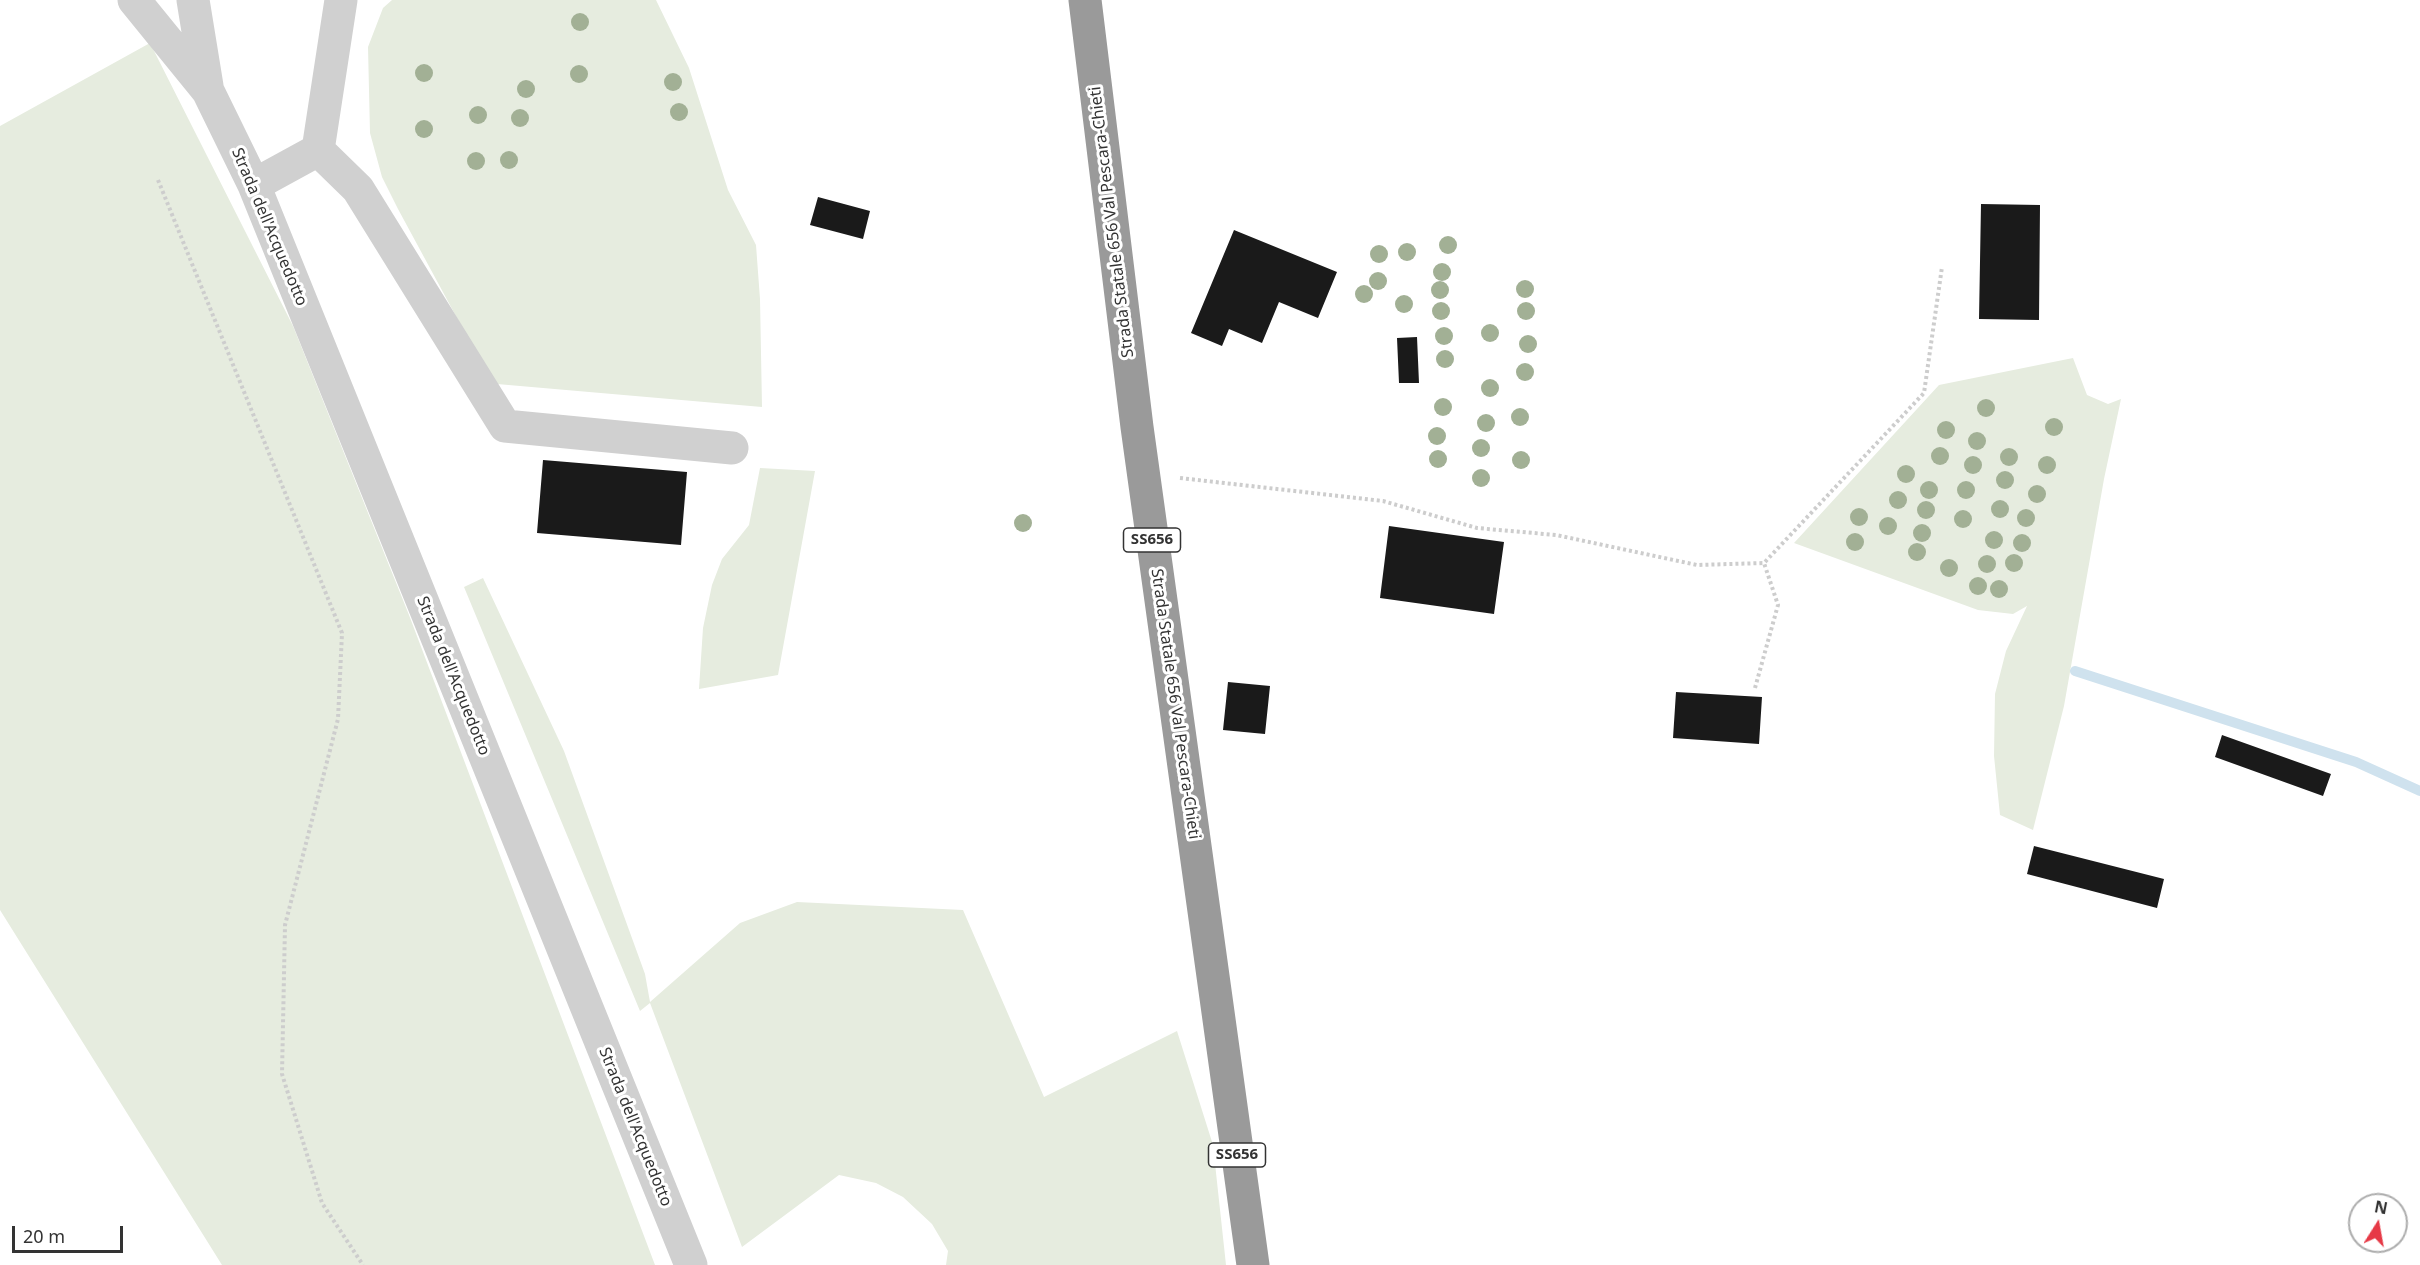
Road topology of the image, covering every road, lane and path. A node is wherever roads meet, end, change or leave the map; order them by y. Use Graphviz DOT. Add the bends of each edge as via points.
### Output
graph roads {
  1 [pos="134,0"];
  2 [pos="193,0"];
  3 [pos="341,0"];
  4 [pos="1085,0"];
  5 [pos="208,91"];
  6 [pos="318,150"];
  7 [pos="158,180"];
  8 [pos="254,185"];
  9 [pos="1942,267"];
  10 [pos="732,448"];
  11 [pos="1175,478"];
  12 [pos="1764,563"];
  13 [pos="1755,688"];
  14 [pos="1248,1231"];
  15 [pos="363,1265"];
  16 [pos="691,1265"];
  17 [pos="1245,1265"];
  18 [pos="1253,1265"];
  19 [pos="1270,1265"];
  1 -- 5 [label="street, Strada dell'Acquedotto"];
  2 -- 5 [label="street, Strada dell'Acquedotto"];
  3 -- 6 [label="street"];
  4 -- 14 [label="highway, Strada Statale 656 Val Pescara-Chieti / SS656" via="1137,427"];
  5 -- 8 [label="street, Strada dell'Acquedotto"];
  6 -- 8 [label="street"];
  6 -- 10 [label="street" via="358,189 505,426"];
  7 -- 15 [label="path" via="342,633 338,719 285,925 282,1074 322,1203"];
  8 -- 16 [label="street, Strada dell'Acquedotto"];
  9 -- 12 [label="path" via="1924,393"];
  11 -- 12 [label="path" via="1383,501 1477,528 1556,536 1697,565"];
  12 -- 13 [label="path" via="1778,605"];
  14 -- 17 [label="highway"];
  14 -- 18 [label="highway, Strada Statale 656 Val Pescara-Chieti / SS656"];
  14 -- 19 [label="highway"];
}
